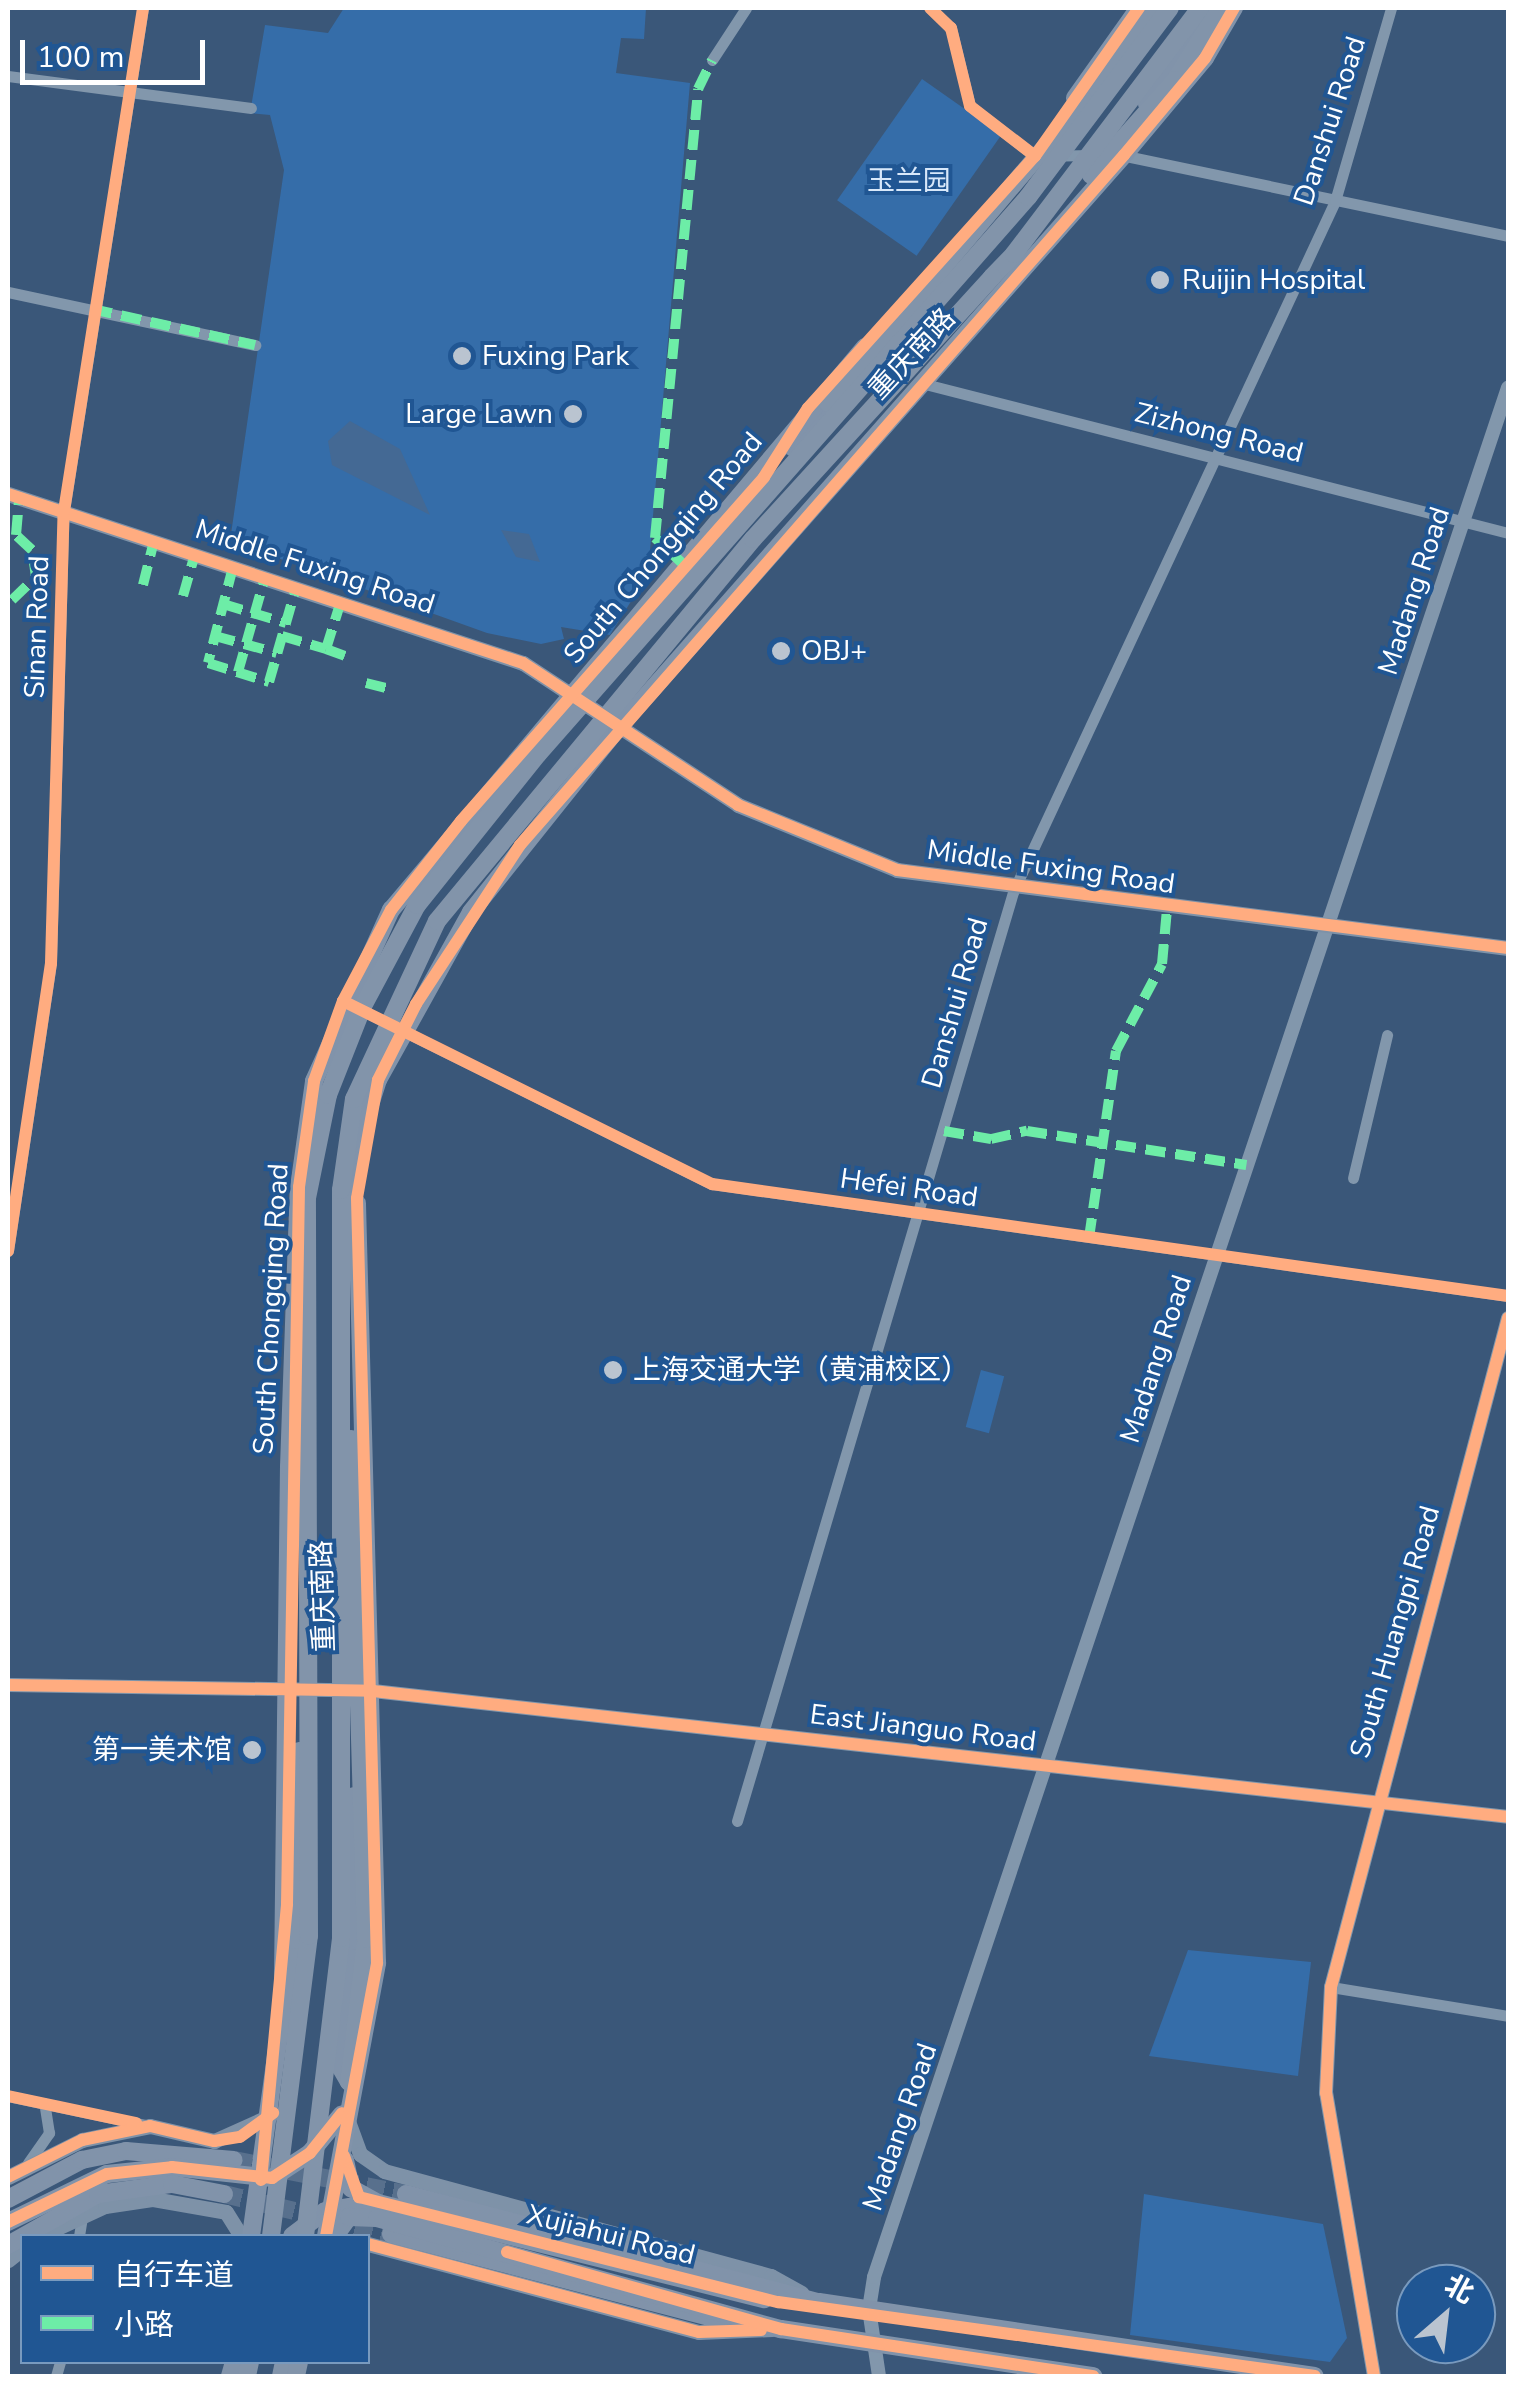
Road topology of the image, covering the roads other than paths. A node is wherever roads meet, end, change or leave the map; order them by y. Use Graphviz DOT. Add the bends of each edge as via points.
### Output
graph roads {
  1 [pos="143,8"];
  2 [pos="746,8"];
  3 [pos="930,8"];
  4 [pos="1139,8"];
  5 [pos="1152,8"];
  6 [pos="1167,8"];
  7 [pos="1203,8"];
  8 [pos="1220,8"];
  9 [pos="1234,8"];
  10 [pos="1391,8"];
  11 [pos="712,60"];
  12 [pos="8,76"];
  13 [pos="128,93"];
  14 [pos="250,108"];
  15 [pos="1124,155"];
  16 [pos="1036,156"];
  17 [pos="1055,156"];
  18 [pos="1335,201"];
  19 [pos="1508,236"];
  20 [pos="1014,254"];
  21 [pos="8,292"];
  22 [pos="92,309"];
  23 [pos="254,345"];
  24 [pos="918,382"];
  25 [pos="851,386"];
  26 [pos="1508,388"];
  27 [pos="824,392"];
  28 [pos="1214,457"];
  29 [pos="768,479"];
  30 [pos="8,494"];
  31 [pos="64,512"];
  32 [pos="1464,521"];
  33 [pos="1508,533"];
  34 [pos="574,692"];
  35 [pos="617,729"];
  36 [pos="1012,892"];
  37 [pos="1328,927"];
  38 [pos="1508,948"];
  39 [pos="343,1001"];
  40 [pos="402,1031"];
  41 [pos="1387,1036"];
  42 [pos="1352,1178"];
  43 [pos="919,1215"];
  44 [pos="8,1251"];
  45 [pos="1216,1256"];
  46 [pos="1508,1296"];
  47 [pos="298,1301"];
  48 [pos="1508,1318"];
  49 [pos="341,1354"];
  50 [pos="308,1426"];
  51 [pos="8,1685"];
  52 [pos="299,1692"];
  53 [pos="364,1692"];
  54 [pos="761,1734"];
  55 [pos="1052,1769"];
  56 [pos="1373,1804"];
  57 [pos="1508,1817"];
  58 [pos="737,1821"];
  59 [pos="1331,1987"];
  60 [pos="1508,2016"];
  61 [pos="280,2035"];
  62 [pos="349,2082"];
  63 [pos="8,2096"];
  64 [pos="44,2104"];
  65 [pos="344,2111"];
  66 [pos="273,2113"];
  67 [pos="150,2126"];
  68 [pos="234,2160"];
  69 [pos="28,2162"];
  70 [pos="8,2177"];
  71 [pos="261,2180"];
  72 [pos="224,2194"];
  73 [pos="406,2194"];
  74 [pos="8,2199"];
  75 [pos="378,2203"];
  76 [pos="332,2209"];
  77 [pos="82,2216"];
  78 [pos="8,2222"];
  79 [pos="24,2234"];
  80 [pos="44,2234"];
  81 [pos="79,2234"];
  82 [pos="240,2234"];
  83 [pos="251,2234"];
  84 [pos="271,2234"];
  85 [pos="295,2234"];
  86 [pos="305,2234"];
  87 [pos="326,2234"];
  88 [pos="336,2234"];
  89 [pos="391,2234"];
  90 [pos="370,2245"];
  91 [pos="819,2302"];
  92 [pos="869,2309"];
  93 [pos="781,2329"];
  94 [pos="876,2348"];
  95 [pos="879,2376"];
  96 [pos="1093,2376"];
  97 [pos="1315,2376"];
  98 [pos="1374,2376"];
  1 -- 13 [label="street, Sinan Road"];
  2 -- 11 [label="street"];
  3 -- 16 [label="street" via="951,28 970,106"];
  4 -- 16 [label="main road, South Chongqing Road"];
  5 -- 29 [label="highway, bridge"];
  6 -- 17 [label="main road"];
  6 -- 29 [label="highway, bridge" via="1028,197"];
  7 -- 15 [label="main road"];
  7 -- 20 [label="highway, bridge"];
  8 -- 20 [label="highway, bridge" via="1133,132"];
  9 -- 15 [label="main road, 重庆南路" via="1205,58"];
  10 -- 18 [label="street, Danshui Road"];
  12 -- 13 [label="street"];
  13 -- 14 [label="street"];
  13 -- 22 [label="street, Sinan Road"];
  15 -- 17 [label="street"];
  15 -- 18 [label="street"];
  15 -- 24 [label="main road, 重庆南路"];
  16 -- 17 [label="street"];
  16 -- 27 [label="main road, South Chongqing Road"];
  17 -- 25 [label="main road, 重庆南路"];
  18 -- 19 [label="street"];
  18 -- 28 [label="street, Danshui Road"];
  20 -- 49 [label="highway, bridge" via="753,539 438,920 354,1099 341,1190"];
  21 -- 22 [label="street"];
  22 -- 23 [label="street"];
  22 -- 31 [label="street, Sinan Road"];
  24 -- 28 [label="street, Zizhong Road"];
  24 -- 35 [label="main road, 重庆南路"];
  25 -- 27 [label="main road, 重庆南路"];
  25 -- 29 [label="main road, 重庆南路"];
  26 -- 32 [label="street, Madang Road"];
  27 -- 29 [label="main road, South Chongqing Road"];
  28 -- 32 [label="street, Zizhong Road"];
  28 -- 36 [label="street, Danshui Road"];
  29 -- 34 [label="main road, South Chongqing Road"];
  29 -- 50 [label="highway, bridge" via="416,906 363,1006 328,1095 307,1198"];
  30 -- 31 [label="main road, Middle Fuxing Road"];
  31 -- 34 [label="main road, Middle Fuxing Road" via="523,663"];
  31 -- 44 [label="street, Sinan Road" via="49,998"];
  32 -- 33 [label="street, Zizhong Road"];
  32 -- 37 [label="street, Madang Road"];
  34 -- 35 [label="main road, Middle Fuxing Road"];
  34 -- 39 [label="main road, South Chongqing Road" via="391,910"];
  35 -- 36 [label="main road, Middle Fuxing Road" via="774,822 897,870"];
  35 -- 40 [label="main road" via="471,912"];
  36 -- 37 [label="main road, Middle Fuxing Road"];
  36 -- 43 [label="street, Danshui Road"];
  37 -- 38 [label="main road, Middle Fuxing Road"];
  37 -- 45 [label="street, Madang Road"];
  39 -- 40 [label="street, Hefei Road"];
  39 -- 47 [label="main road, South Chongqing Road" via="314,1081 299,1187"];
  40 -- 43 [label="street, Hefei Road" via="693,1178"];
  40 -- 53 [label="main road" via="368,1108 357,1213"];
  41 -- 42 [label="street"];
  43 -- 45 [label="street, Hefei Road"];
  43 -- 54 [label="street, Danshui Road"];
  45 -- 46 [label="street, Hefei Road"];
  45 -- 55 [label="street, Madang Road"];
  47 -- 52 [label="main road, 重庆南路"];
  48 -- 56 [label="street, South Huangpi Road"];
  49 -- 62 [label="highway, bridge" via="354,1464 366,1939"];
  49 -- 86 [label="highway, bridge" via="341,1938"];
  50 -- 61 [label="highway, bridge" via="297,1505 296,1940"];
  50 -- 84 [label="highway, bridge" via="309,1936"];
  51 -- 52 [label="street, East Jianguo Road"];
  52 -- 53 [label="street, East Jianguo Road"];
  52 -- 61 [label="main road"];
  53 -- 54 [label="street, East Jianguo Road"];
  53 -- 62 [label="main road" via="377,1963 365,2055"];
  54 -- 55 [label="street, East Jianguo Road"];
  54 -- 58 [label="street, Danshui Road"];
  55 -- 56 [label="street, East Jianguo Road"];
  55 -- 92 [label="street, Madang Road" via="1009,1872"];
  56 -- 57 [label="street, East Jianguo Road"];
  56 -- 59 [label="street, South Huangpi Road"];
  59 -- 60 [label="street"];
  59 -- 98 [label="street, South Huangpi Road" via="1326,2093"];
  61 -- 66 [label="main road"];
  62 -- 65 [label="main road"];
  63 -- 64 [label="street"];
  64 -- 67 [label="street"];
  64 -- 69 [label="street" via="49,2134"];
  65 -- 71 [label="main road" via="310,2152"];
  65 -- 75 [label="main road" via="345,2175 359,2197"];
  65 -- 76 [label="main road"];
  65 -- 91 [label="main road" via="369,2165 771,2276"];
  66 -- 67 [label="main road" via="240,2137 214,2141"];
  66 -- 71 [label="main road"];
  67 -- 69 [label="main road"];
  68 -- 74 [label="main road" via="126,2151 82,2160"];
  69 -- 70 [label="main road"];
  71 -- 78 [label="main road" via="172,2168 107,2174"];
  71 -- 83 [label="main road"];
  72 -- 79 [label="main road" via="131,2186 60,2209"];
  73 -- 91 [label="main road, Xujiahui Road"];
  75 -- 76 [label="main road"];
  75 -- 91 [label="main road, Xujiahui Road" via="778,2302"];
  76 -- 85 [label="main road"];
  76 -- 87 [label="main road"];
  77 -- 80 [label="main road"];
  77 -- 81 [label="street"];
  77 -- 82 [label="main road" via="153,2199 226,2212"];
  88 -- 93 [label="main road, Xujiahui Road" via="349,2217 377,2218"];
  89 -- 93 [label="main road" via="690,2316"];
  90 -- 93 [label="main road, Xujiahui Road" via="700,2332"];
  91 -- 92 [label="main road, Xujiahui Road"];
  92 -- 94 [label="street, Madang Road"];
  92 -- 97 [label="main road, Xujiahui Road"];
  93 -- 94 [label="main road, Xujiahui Road"];
  94 -- 95 [label="street, Madang Road"];
  94 -- 96 [label="main road, Xujiahui Road"];
}
